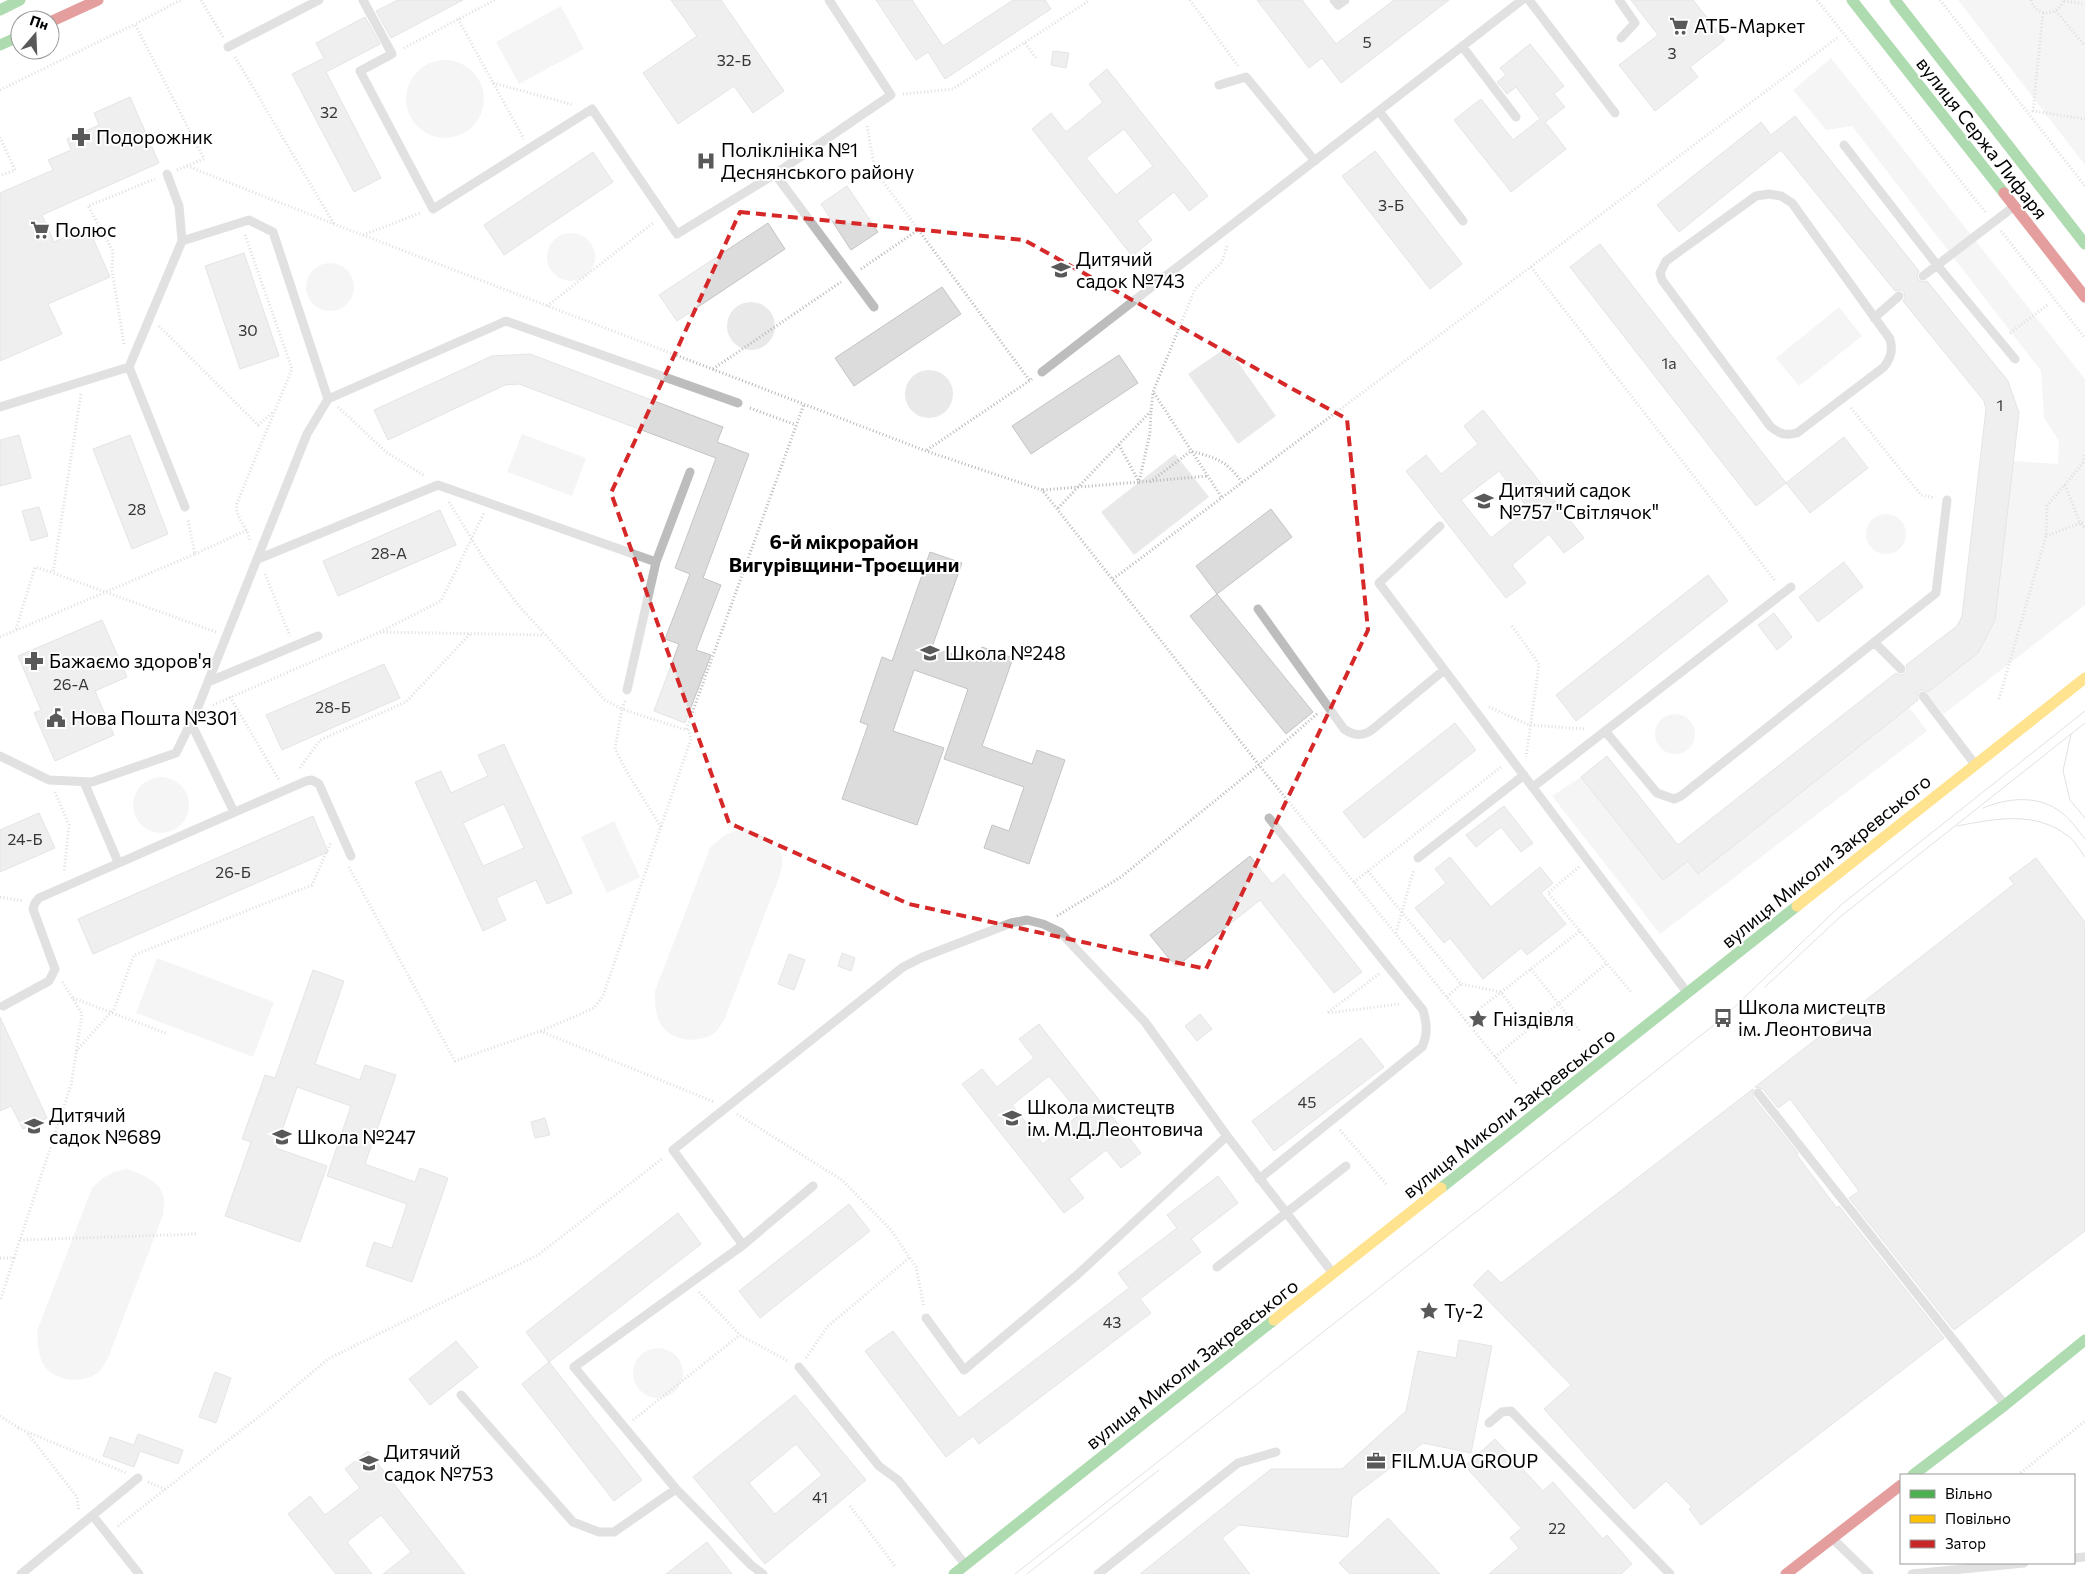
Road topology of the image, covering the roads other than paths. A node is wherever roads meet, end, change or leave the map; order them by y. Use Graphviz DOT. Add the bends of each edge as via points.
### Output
graph roads {
  1 [pos="20,0"];
  2 [pos="98,0"];
  3 [pos="319,0"];
  4 [pos="363,0"];
  5 [pos="829,0"];
  6 [pos="1334,0"];
  7 [pos="1345,0"];
  8 [pos="1522,0"];
  9 [pos="1529,0"];
  10 [pos="1619,0"];
  11 [pos="1852,0"];
  12 [pos="1895,0"];
  13 [pos="0,10"];
  14 [pos="60,17"];
  15 [pos="1622,38"];
  16 [pos="1462,46"];
  17 [pos="228,47"];
  18 [pos="1219,85"];
  19 [pos="1379,111"];
  20 [pos="1615,113"];
  21 [pos="1516,117"];
  22 [pos="1844,145"];
  23 [pos="1314,161"];
  24 [pos="167,174"];
  25 [pos="775,174"];
  26 [pos="2014,206"];
  27 [pos="1463,221"];
  28 [pos="182,241"];
  29 [pos="2085,244"];
  30 [pos="1937,265"];
  31 [pos="1924,276"];
  32 [pos="1899,296"];
  33 [pos="2085,297"];
  34 [pos="874,307"];
  35 [pos="1874,318"];
  36 [pos="2014,360"];
  37 [pos="129,367"];
  38 [pos="1042,372"];
  39 [pos="328,398"];
  40 [pos="738,404"];
  41 [pos="0,407"];
  42 [pos="690,472"];
  43 [pos="1947,500"];
  44 [pos="185,507"];
  45 [pos="1440,526"];
  46 [pos="258,559"];
  47 [pos="656,562"];
  48 [pos="1787,590"];
  49 [pos="1258,609"];
  50 [pos="318,636"];
  51 [pos="1874,642"];
  52 [pos="1901,669"];
  53 [pos="1444,670"];
  54 [pos="2085,678"];
  55 [pos="208,682"];
  56 [pos="627,690"];
  57 [pos="1923,696"];
  58 [pos="191,723"];
  59 [pos="1605,731"];
  60 [pos="0,756"];
  61 [pos="1976,765"];
  62 [pos="1524,775"];
  63 [pos="84,782"];
  64 [pos="1533,787"];
  65 [pos="234,812"];
  66 [pos="1269,818"];
  67 [pos="1418,858"];
  68 [pos="349,860"];
  69 [pos="118,862"];
  70 [pos="1688,994"];
  71 [pos="2,1006"];
  72 [pos="1758,1093"];
  73 [pos="1227,1136"];
  74 [pos="1346,1166"];
  75 [pos="1259,1178"];
  76 [pos="813,1186"];
  77 [pos="1286,1213"];
  78 [pos="743,1245"];
  79 [pos="1217,1267"];
  80 [pos="1334,1274"];
  81 [pos="926,1318"];
  82 [pos="2085,1340"];
  83 [pos="800,1367"];
  84 [pos="461,1395"];
  85 [pos="2005,1405"];
  86 [pos="1489,1423"];
  87 [pos="1276,1452"];
  88 [pos="1914,1474"];
  89 [pos="138,1478"];
  90 [pos="1900,1486"];
  91 [pos="676,1489"];
  92 [pos="93,1516"];
  93 [pos="1832,1538"];
  94 [pos="2014,1564"];
  95 [pos="966,1565"];
  96 [pos="21,1574"];
  97 [pos="139,1574"];
  98 [pos="764,1574"];
  99 [pos="954,1574"];
  100 [pos="1098,1574"];
  101 [pos="1670,1574"];
  102 [pos="1786,1574"];
  103 [pos="1869,1574"];
  104 [pos="1912,1574"];
  1 -- 13 [label="street"];
  2 -- 14 [label="street"];
  3 -- 17 [label="lane"];
  4 -- 25 [label="lane" via="392,54 360,70 433,209 592,109 677,234"];
  5 -- 25 [label="lane" via="891,95"];
  6 -- 7 [label="lane" via="1338,5"];
  8 -- 16 [label="lane"];
  9 -- 20 [label="lane"];
  10 -- 15 [label="lane" via="1635,23"];
  11 -- 26 [label="street, вулиця Сержа Лифаря"];
  12 -- 29 [label="street, вулиця Сержа Лифаря"];
  16 -- 19 [label="lane"];
  16 -- 21 [label="lane"];
  18 -- 23 [label="lane" via="1246,77"];
  19 -- 23 [label="lane"];
  19 -- 27 [label="lane"];
  22 -- 30 [label="lane"];
  23 -- 38 [label="lane"];
  24 -- 28 [label="lane" via="179,206"];
  25 -- 34 [label="lane"];
  26 -- 30 [label="lane"];
  26 -- 33 [label="street, вулиця Сержа Лифаря"];
  28 -- 37 [label="lane"];
  28 -- 39 [label="lane" via="249,220 273,232"];
  30 -- 31 [label="lane"];
  30 -- 36 [label="lane"];
  32 -- 35 [label="lane"];
  35 -- 35 [label="lane" via="1792,203 1781,196 1756,196 1666,261 1660,273 1770,426 1787,435 1796,433 1884,367 1892,349 1890,339"];
  37 -- 41 [label="lane"];
  37 -- 44 [label="lane"];
  39 -- 40 [label="lane" via="506,322"];
  39 -- 46 [label="lane" via="307,434"];
  42 -- 47 [label="lane"];
  43 -- 51 [label="lane" via="1936,594"];
  45 -- 53 [label="lane" via="1379,583"];
  46 -- 47 [label="lane" via="438,485"];
  46 -- 55 [label="lane"];
  47 -- 56 [label="lane"];
  48 -- 59 [label="lane"];
  49 -- 53 [label="lane" via="1344,729 1355,735 1367,734"];
  50 -- 55 [label="lane"];
  51 -- 52 [label="lane"];
  51 -- 59 [label="lane" via="1674,799 1658,793"];
  53 -- 62 [label="lane"];
  54 -- 61 [label="street, вулиця Миколи Закревського"];
  55 -- 58 [label="lane"];
  57 -- 61 [label="lane"];
  58 -- 63 [label="lane" via="176,753"];
  58 -- 65 [label="lane"];
  59 -- 64 [label="lane"];
  60 -- 63 [label="lane" via="49,780"];
  61 -- 70 [label="street, вулиця Миколи Закревського"];
  62 -- 64 [label="lane"];
  62 -- 67 [label="lane"];
  63 -- 69 [label="lane"];
  64 -- 70 [label="lane"];
  65 -- 68 [label="lane" via="306,781 316,780"];
  65 -- 69 [label="lane"];
  66 -- 75 [label="lane" via="1423,1010 1427,1036 1422,1047"];
  69 -- 71 [label="lane" via="43,895 35,903 33,909 55,969 49,981"];
  70 -- 80 [label="street, вулиця Миколи Закревського"];
  72 -- 85 [label="lane"];
  73 -- 75 [label="lane"];
  73 -- 78 [label="lane" via="1145,1022 1060,932 1027,920 1011,923 904,967 673,1150"];
  73 -- 81 [label="lane" via="1077,1275 964,1370"];
  74 -- 77 [label="lane"];
  75 -- 77 [label="lane"];
  76 -- 78 [label="lane"];
  77 -- 79 [label="lane"];
  77 -- 80 [label="lane"];
  78 -- 91 [label="lane" via="574,1366"];
  80 -- 95 [label="street, вулиця Миколи Закревського"];
  82 -- 85 [label="street"];
  83 -- 95 [label="lane" via="879,1466 898,1480"];
  84 -- 91 [label="lane" via="572,1522 585,1528 614,1532"];
  85 -- 88 [label="street"];
  86 -- 101 [label="lane" via="1502,1412 1512,1411"];
  87 -- 100 [label="lane" via="1238,1463"];
  89 -- 92 [label="lane"];
  90 -- 93 [label="street"];
  91 -- 98 [label="lane" via="751,1565"];
  92 -- 96 [label="lane"];
  92 -- 97 [label="lane"];
  93 -- 102 [label="street"];
  93 -- 103 [label="lane"];
  94 -- 104 [label="lane"];
  95 -- 99 [label="street, вулиця Миколи Закревського"];
}
